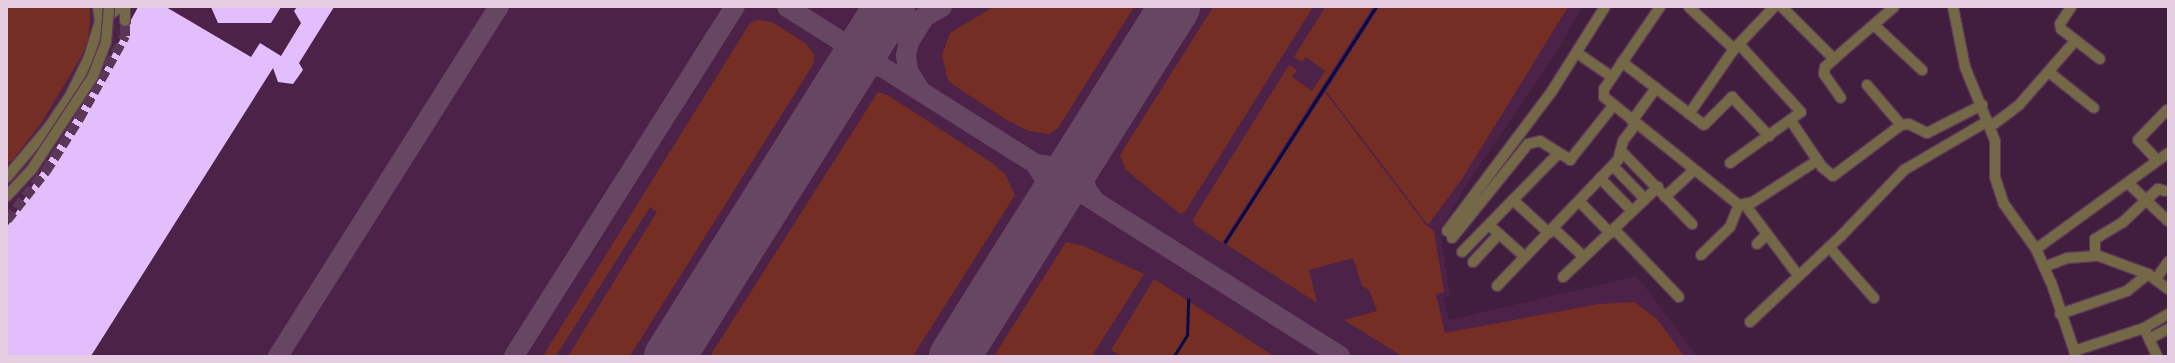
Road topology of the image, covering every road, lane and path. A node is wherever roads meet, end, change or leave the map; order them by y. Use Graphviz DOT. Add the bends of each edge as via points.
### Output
graph roads {
  1 [pos="98,7"];
  2 [pos="109,7"];
  3 [pos="120,7"];
  4 [pos="125,7"];
  5 [pos="1605,7"];
  6 [pos="1660,7"];
  7 [pos="1689,7"];
  8 [pos="1774,7"];
  9 [pos="1782,7"];
  10 [pos="1894,7"];
  11 [pos="1953,7"];
  12 [pos="2071,7"];
  13 [pos="125,21"];
  14 [pos="100,22"];
  15 [pos="1874,25"];
  16 [pos="2075,41"];
  17 [pos="1737,47"];
  18 [pos="1577,53"];
  19 [pos="1834,59"];
  20 [pos="2100,59"];
  21 [pos="1622,62"];
  22 [pos="1922,70"];
  23 [pos="2050,73"];
  24 [pos="1612,77"];
  25 [pos="1867,85"];
  26 [pos="1656,88"];
  27 [pos="1841,98"];
  28 [pos="1982,105"];
  29 [pos="1613,106"];
  30 [pos="2094,108"];
  31 [pos="2167,110"];
  32 [pos="1689,114"];
  33 [pos="1791,121"];
  34 [pos="1634,123"];
  35 [pos="1989,124"];
  36 [pos="1901,126"];
  37 [pos="1769,136"];
  38 [pos="1621,151"];
  39 [pos="2168,152"];
  40 [pos="1558,154"];
  41 [pos="2156,159"];
  42 [pos="1818,160"];
  43 [pos="1730,163"];
  44 [pos="1613,166"];
  45 [pos="1694,170"];
  46 [pos="7,177"];
  47 [pos="1600,178"];
  48 [pos="2129,184"];
  49 [pos="1658,187"];
  50 [pos="2165,191"];
  51 [pos="7,196"];
  52 [pos="1666,198"];
  53 [pos="1645,199"];
  54 [pos="1513,200"];
  55 [pos="1579,201"];
  56 [pos="2145,201"];
  57 [pos="1742,205"];
  58 [pos="1632,211"];
  59 [pos="2168,221"];
  60 [pos="1692,224"];
  61 [pos="1489,225"];
  62 [pos="1551,230"];
  63 [pos="1612,231"];
  64 [pos="1499,234"];
  65 [pos="1767,234"];
  66 [pos="1757,244"];
  67 [pos="1829,246"];
  68 [pos="2036,249"];
  69 [pos="1462,252"];
  70 [pos="1701,255"];
  71 [pos="2095,255"];
  72 [pos="1525,257"];
  73 [pos="1584,257"];
  74 [pos="1473,262"];
  75 [pos="2168,262"];
  76 [pos="2044,268"];
  77 [pos="1797,274"];
  78 [pos="1563,277"];
  79 [pos="2152,277"];
  80 [pos="1498,286"];
  81 [pos="2168,290"];
  82 [pos="1679,297"];
  83 [pos="1874,298"];
  84 [pos="2060,314"];
  85 [pos="2168,314"];
  86 [pos="1750,322"];
  87 [pos="2144,328"];
  88 [pos="2168,329"];
  89 [pos="2149,339"];
  90 [pos="2075,353"];
  91 [pos="2157,356"];
  1 -- 14 [label="street"];
  2 -- 51 [label="street, bridge" via="106,42 93,76 32,168"];
  3 -- 14 [label="street"];
  4 -- 13 [label="street"];
  5 -- 18 [label="street"];
  6 -- 21 [label="street"];
  7 -- 17 [label="street"];
  8 -- 17 [label="street"];
  9 -- 19 [label="street"];
  10 -- 15 [label="street"];
  11 -- 28 [label="street" via="1965,67"];
  12 -- 16 [label="street" via="2060,27"];
  14 -- 46 [label="street" via="89,57 71,94 49,127"];
  15 -- 19 [label="street"];
  15 -- 22 [label="street"];
  16 -- 20 [label="street"];
  16 -- 23 [label="street"];
  17 -- 32 [label="street"];
  17 -- 33 [label="street" via="1799,107 1800,114"];
  18 -- 24 [label="street"];
  18 -- 40 [label="street" via="1449,235 1528,144 1540,141"];
  19 -- 27 [label="street" via="1825,67 1824,74"];
  21 -- 24 [label="street"];
  21 -- 26 [label="street"];
  23 -- 30 [label="street"];
  23 -- 35 [label="street" via="2019,105"];
  24 -- 29 [label="street" via="1603,92"];
  25 -- 36 [label="street"];
  26 -- 32 [label="street"];
  26 -- 34 [label="street"];
  28 -- 35 [label="street"];
  28 -- 36 [label="street" via="1928,133 1909,124"];
  29 -- 34 [label="street"];
  29 -- 40 [label="street" via="1573,158 1566,160"];
  31 -- 41 [label="street" via="2138,140"];
  32 -- 37 [label="street" via="1707,125 1732,97"];
  33 -- 37 [label="street"];
  33 -- 42 [label="street"];
  34 -- 38 [label="street" via="1623,141"];
  34 -- 45 [label="street"];
  35 -- 67 [label="street" via="1904,170"];
  35 -- 68 [label="street" via="1995,141 1995,177 2004,204"];
  36 -- 42 [label="street" via="1835,176 1827,172"];
  37 -- 43 [label="street"];
  38 -- 44 [label="street"];
  38 -- 49 [label="street"];
  39 -- 41 [label="street"];
  40 -- 54 [label="street"];
  41 -- 48 [label="street"];
  42 -- 57 [label="street"];
  44 -- 47 [label="street"];
  44 -- 53 [label="street"];
  45 -- 52 [label="street"];
  45 -- 57 [label="street"];
  47 -- 55 [label="street"];
  47 -- 58 [label="street"];
  48 -- 56 [label="street"];
  48 -- 68 [label="street"];
  49 -- 52 [label="street"];
  49 -- 53 [label="street"];
  50 -- 56 [label="street" via="2158,189"];
  52 -- 60 [label="street"];
  53 -- 58 [label="street"];
  54 -- 61 [label="street"];
  54 -- 62 [label="street"];
  55 -- 62 [label="street"];
  55 -- 63 [label="street"];
  56 -- 59 [label="street"];
  56 -- 71 [label="street" via="2122,223 2095,239"];
  57 -- 65 [label="street"];
  57 -- 70 [label="street" via="1735,221"];
  58 -- 63 [label="street"];
  61 -- 64 [label="street"];
  61 -- 69 [label="street"];
  62 -- 72 [label="street"];
  62 -- 73 [label="street"];
  63 -- 73 [label="street"];
  63 -- 82 [label="street"];
  64 -- 72 [label="street"];
  64 -- 74 [label="street"];
  65 -- 66 [label="street"];
  65 -- 77 [label="street"];
  67 -- 77 [label="street"];
  67 -- 83 [label="street"];
  68 -- 76 [label="street"];
  71 -- 76 [label="street" via="2068,258"];
  71 -- 79 [label="street"];
  72 -- 80 [label="street"];
  73 -- 78 [label="street"];
  75 -- 79 [label="street"];
  76 -- 84 [label="street"];
  77 -- 86 [label="street"];
  79 -- 81 [label="street"];
  79 -- 84 [label="street" via="2127,291"];
  84 -- 90 [label="street"];
  85 -- 87 [label="street"];
  87 -- 89 [label="street"];
  87 -- 90 [label="street"];
  88 -- 89 [label="street"];
  89 -- 91 [label="street"];
}
